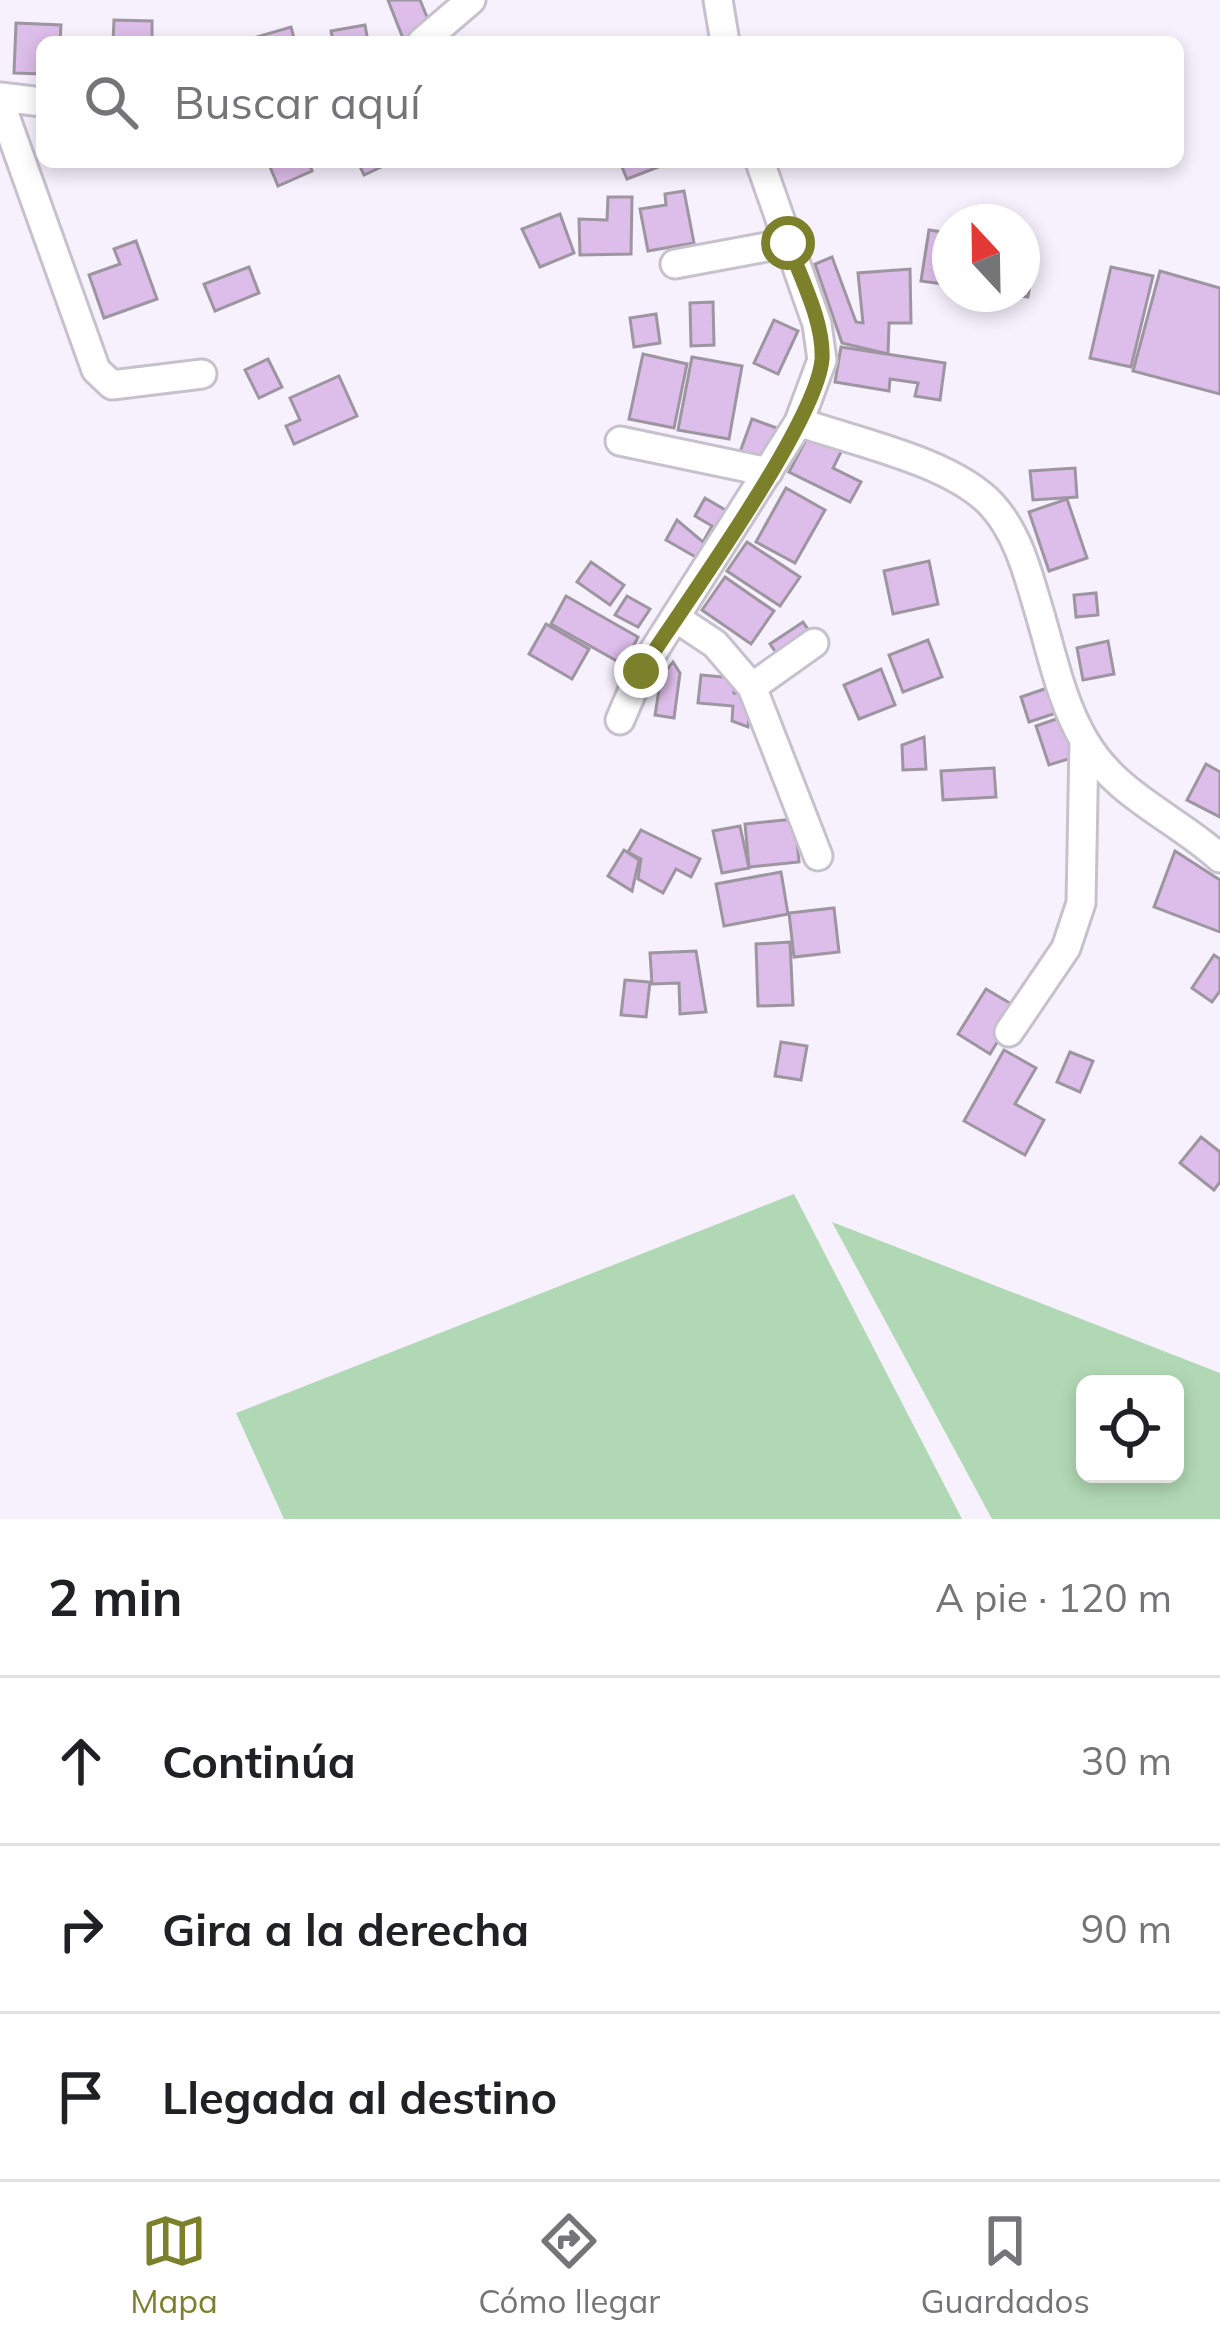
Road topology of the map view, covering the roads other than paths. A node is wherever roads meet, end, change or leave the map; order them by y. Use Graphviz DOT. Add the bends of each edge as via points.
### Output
graph roads {
  1 [pos="471,0"];
  2 [pos="718,0"];
  3 [pos="429,36"];
  4 [pos="723,36"];
  5 [pos="0,99"];
  6 [pos="36,102"];
  7 [pos="762,168"];
  8 [pos="788,243"];
  9 [pos="675,264"];
  10 [pos="202,374"];
  11 [pos="799,422"];
  12 [pos="620,441"];
  13 [pos="769,472"];
  14 [pos="676,618"];
  15 [pos="814,644"];
  16 [pos="752,687"];
  17 [pos="620,720"];
  18 [pos="1084,742"];
  19 [pos="818,856"];
  20 [pos="1220,859"];
  21 [pos="1009,1032"];
  1 -- 3 [label="street"];
  2 -- 4 [label="street"];
  5 -- 6 [label="street"];
  5 -- 10 [label="street" via="96,370 112,385"];
  7 -- 8 [label="street"];
  8 -- 9 [label="street"];
  8 -- 11 [label="street" via="822,360"];
  11 -- 13 [label="street"];
  11 -- 18 [label="street" via="958,478 992,505 1022,552"];
  12 -- 13 [label="street"];
  13 -- 14 [label="street"];
  14 -- 16 [label="street" via="715,644"];
  14 -- 17 [label="street"];
  15 -- 16 [label="street"];
  16 -- 19 [label="street"];
  18 -- 20 [label="street" via="1140,803"];
  18 -- 21 [label="street" via="1081,903 1066,948"];
}
